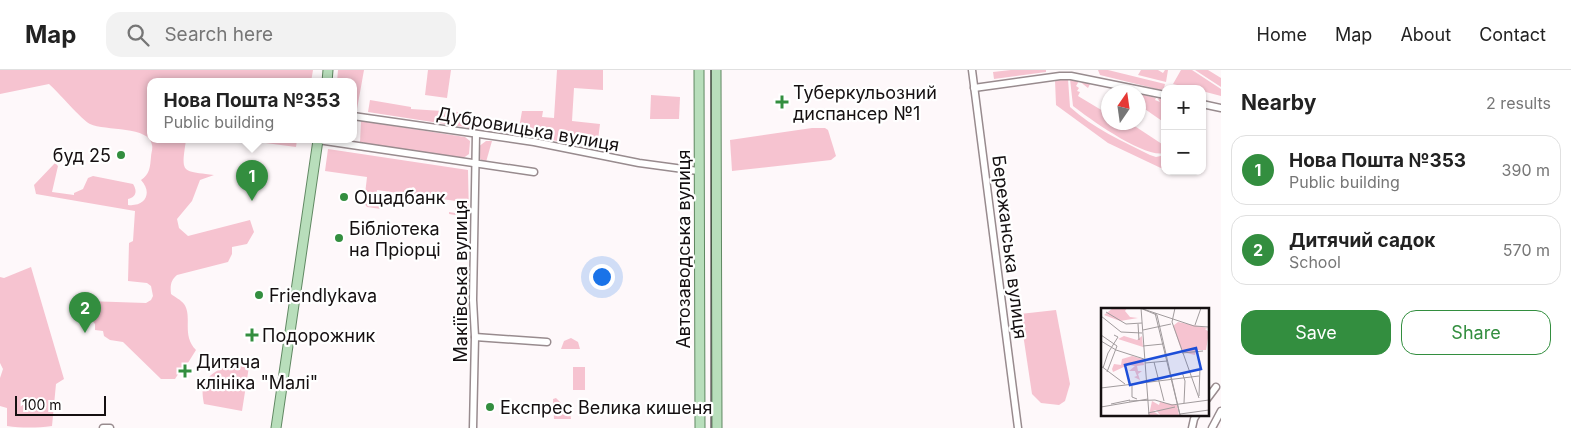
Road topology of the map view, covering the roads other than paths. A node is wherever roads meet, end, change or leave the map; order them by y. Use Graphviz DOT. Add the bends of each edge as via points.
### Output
graph roads {
  1 [pos="699,70"];
  2 [pos="716,70"];
  3 [pos="972,70"];
  4 [pos="974,88"];
  5 [pos="1161,94"];
  6 [pos="1206,105"];
  7 [pos="1221,108"];
  8 [pos="357,117"];
  9 [pos="476,134"];
  10 [pos="318,143"];
  11 [pos="339,143"];
  12 [pos="476,163"];
  13 [pos="698,171"];
  14 [pos="534,172"];
  15 [pos="475,337"];
  16 [pos="547,342"];
  17 [pos="1216,387"];
  18 [pos="1208,398"];
  19 [pos="1221,411"];
  20 [pos="1196,416"];
  21 [pos="103,428"];
  22 [pos="110,428"];
  23 [pos="276,428"];
  24 [pos="473,428"];
  25 [pos="700,428"];
  26 [pos="717,428"];
  27 [pos="1018,428"];
  28 [pos="1192,428"];
  29 [pos="1212,428"];
  1 -- 13 [label="main road, Автозаводська вулиця"];
  2 -- 26 [label="main road, Автозаводська вулиця"];
  3 -- 4 [label="street, Бережанська вулиця"];
  4 -- 5 [label="street" via="1071,76"];
  4 -- 27 [label="street, Бережанська вулиця"];
  6 -- 7 [label="street"];
  8 -- 9 [label="street, Дубровицька вулиця"];
  9 -- 12 [label="street, Макіївська вулиця"];
  9 -- 13 [label="street, Дубровицька вулиця"];
  10 -- 23 [label="main road"];
  11 -- 12 [label="street"];
  12 -- 14 [label="street"];
  12 -- 15 [label="street, Макіївська вулиця"];
  13 -- 25 [label="main road, Автозаводська вулиця"];
  15 -- 16 [label="street"];
  15 -- 24 [label="street, Макіївська вулиця"];
  17 -- 18 [label="street"];
  19 -- 29 [label="street"];
  20 -- 28 [label="street"];
  21 -- 22 [label="street"];
}
